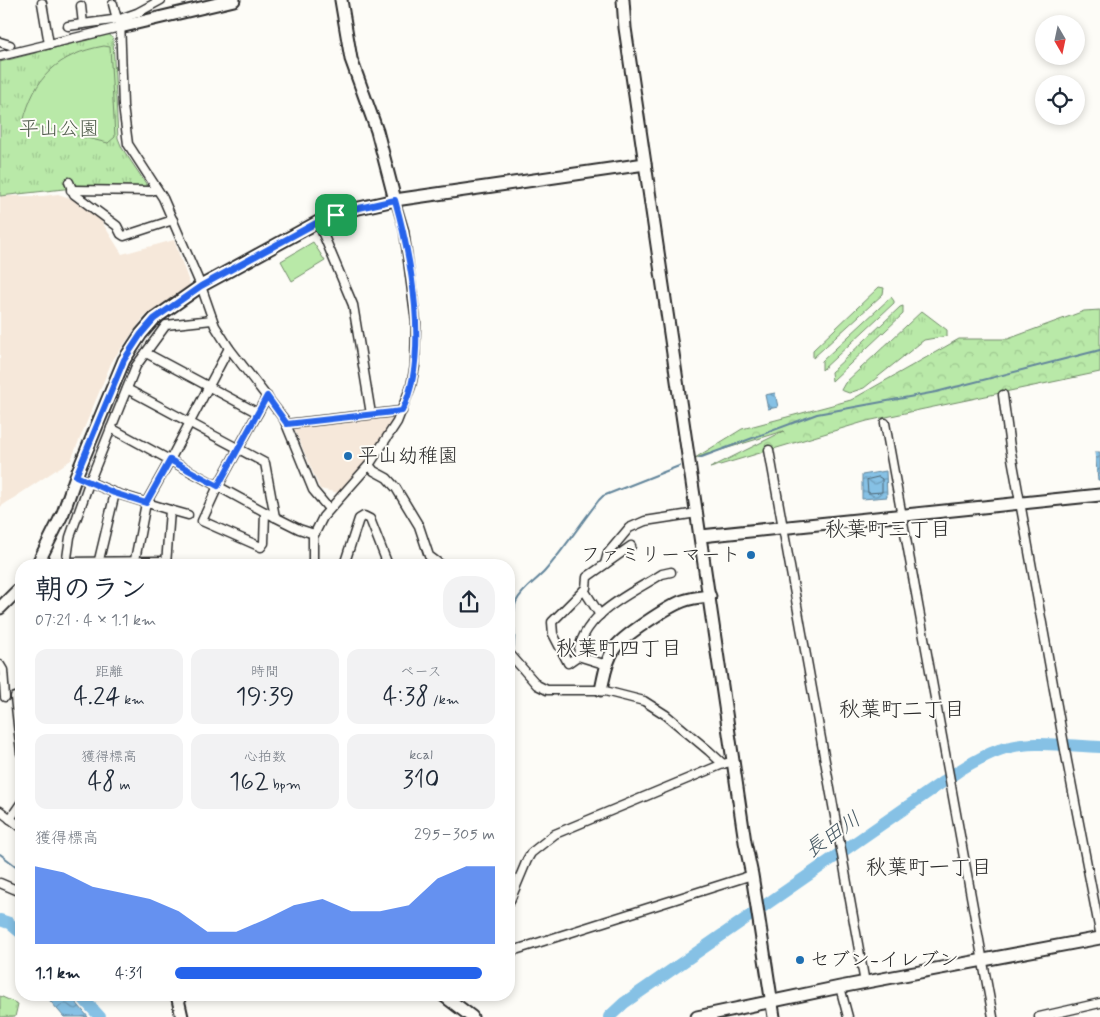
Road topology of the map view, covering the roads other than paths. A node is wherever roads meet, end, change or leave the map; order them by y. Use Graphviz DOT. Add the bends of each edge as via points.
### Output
graph roads {
  1 [pos="161,0"];
  2 [pos="234,0"];
  3 [pos="342,0"];
  4 [pos="623,0"];
  5 [pos="42,3"];
  6 [pos="113,4"];
  7 [pos="81,6"];
  8 [pos="99,22"];
  9 [pos="119,22"];
  10 [pos="83,24"];
  11 [pos="68,26"];
  12 [pos="100,32"];
  13 [pos="0,42"];
  14 [pos="49,44"];
  15 [pos="10,45"];
  16 [pos="0,56"];
  17 [pos="645,164"];
  18 [pos="157,189"];
  19 [pos="395,200"];
  20 [pos="173,220"];
  21 [pos="318,222"];
  22 [pos="201,286"];
  23 [pos="212,320"];
  24 [pos="229,348"];
  25 [pos="146,353"];
  26 [pos="209,386"];
  27 [pos="127,389"];
  28 [pos="1003,395"];
  29 [pos="267,396"];
  30 [pos="402,411"];
  31 [pos="258,413"];
  32 [pos="371,414"];
  33 [pos="189,423"];
  34 [pos="885,423"];
  35 [pos="287,424"];
  36 [pos="110,428"];
  37 [pos="238,450"];
  38 [pos="769,450"];
  39 [pos="170,460"];
  40 [pos="369,465"];
  41 [pos="76,476"];
  42 [pos="89,483"];
  43 [pos="218,486"];
  44 [pos="114,493"];
  45 [pos="1100,495"];
  46 [pos="146,503"];
  47 [pos="1021,503"];
  48 [pos="329,509"];
  49 [pos="170,510"];
  50 [pos="265,512"];
  51 [pos="697,513"];
  52 [pos="188,514"];
  53 [pos="901,515"];
  54 [pos="275,517"];
  55 [pos="783,528"];
  56 [pos="314,534"];
  57 [pos="701,536"];
  58 [pos="631,546"];
  59 [pos="41,559"];
  60 [pos="67,559"];
  61 [pos="100,559"];
  62 [pos="135,559"];
  63 [pos="166,559"];
  64 [pos="312,559"];
  65 [pos="346,559"];
  66 [pos="386,559"];
  67 [pos="433,559"];
  68 [pos="605,564"];
  69 [pos="671,572"];
  70 [pos="584,590"];
  71 [pos="15,594"];
  72 [pos="710,596"];
  73 [pos="0,608"];
  74 [pos="600,616"];
  75 [pos="578,656"];
  76 [pos="515,661"];
  77 [pos="0,664"];
  78 [pos="607,665"];
  79 [pos="601,690"];
  80 [pos="3,698"];
  81 [pos="728,762"];
  82 [pos="0,812"];
  83 [pos="15,812"];
  84 [pos="10,819"];
  85 [pos="15,823"];
  86 [pos="752,875"];
  87 [pos="0,883"];
  88 [pos="15,889"];
  89 [pos="515,889"];
  90 [pos="1100,932"];
  91 [pos="1100,938"];
  92 [pos="515,950"];
  93 [pos="983,960"];
  94 [pos="865,983"];
  95 [pos="840,987"];
  96 [pos="178,1001"];
  97 [pos="451,1001"];
  98 [pos="770,1001"];
  99 [pos="1100,1003"];
  100 [pos="1048,1015"];
  101 [pos="182,1017"];
  102 [pos="472,1017"];
  103 [pos="697,1017"];
  104 [pos="774,1017"];
  105 [pos="848,1017"];
  106 [pos="993,1017"];
  107 [pos="1039,1017"];
  1 -- 9 [label="street"];
  2 -- 9 [label="street"];
  3 -- 19 [label="street" via="351,59 377,131"];
  4 -- 17 [label="street"];
  5 -- 14 [label="street"];
  6 -- 9 [label="street"];
  7 -- 10 [label="street"];
  8 -- 9 [label="street"];
  8 -- 10 [label="street"];
  8 -- 12 [label="street"];
  9 -- 12 [label="street"];
  9 -- 18 [label="street" via="126,138"];
  10 -- 11 [label="street"];
  12 -- 14 [label="street"];
  13 -- 15 [label="street"];
  14 -- 16 [label="street"];
  17 -- 19 [label="street"];
  17 -- 51 [label="street"];
  18 -- 20 [label="street"];
  18 -- 20 [label="street" via="70,186 74,194 117,226 124,236"];
  19 -- 21 [label="street" via="350,210"];
  19 -- 30 [label="street" via="405,238 416,322 415,366"];
  20 -- 22 [label="street"];
  21 -- 22 [label="street"];
  21 -- 32 [label="street" via="353,306"];
  22 -- 23 [label="street"];
  22 -- 41 [label="street" via="154,319 137,340 119,370"];
  23 -- 24 [label="street"];
  23 -- 25 [label="street" via="166,325"];
  24 -- 26 [label="street"];
  24 -- 29 [label="street"];
  25 -- 26 [label="street"];
  25 -- 27 [label="street" via="136,366"];
  26 -- 31 [label="street"];
  26 -- 33 [label="street"];
  27 -- 33 [label="street"];
  27 -- 36 [label="street"];
  28 -- 47 [label="street"];
  29 -- 31 [label="street"];
  29 -- 35 [label="street"];
  30 -- 32 [label="street"];
  30 -- 40 [label="street"];
  31 -- 37 [label="street"];
  32 -- 35 [label="street"];
  33 -- 37 [label="street"];
  33 -- 39 [label="street"];
  34 -- 53 [label="street"];
  35 -- 48 [label="street" via="313,490"];
  36 -- 39 [label="street"];
  36 -- 42 [label="street"];
  37 -- 43 [label="street"];
  37 -- 54 [label="street" via="265,463"];
  38 -- 55 [label="street"];
  39 -- 43 [label="street"];
  39 -- 46 [label="street"];
  40 -- 48 [label="street"];
  40 -- 67 [label="street" via="392,482 420,526 429,556"];
  41 -- 42 [label="street"];
  41 -- 59 [label="street"];
  42 -- 44 [label="street"];
  42 -- 60 [label="street" via="70,537"];
  43 -- 50 [label="street"];
  43 -- 50 [label="street" via="202,521 262,547"];
  44 -- 46 [label="street"];
  44 -- 61 [label="street"];
  45 -- 47 [label="street"];
  46 -- 49 [label="street"];
  46 -- 62 [label="street"];
  47 -- 53 [label="street"];
  47 -- 90 [label="street"];
  48 -- 56 [label="street"];
  49 -- 52 [label="street"];
  49 -- 63 [label="street"];
  50 -- 54 [label="street"];
  51 -- 57 [label="street"];
  51 -- 68 [label="street" via="645,521 629,528 608,553"];
  53 -- 55 [label="street"];
  53 -- 93 [label="street"];
  54 -- 56 [label="street"];
  55 -- 57 [label="street"];
  55 -- 94 [label="street"];
  56 -- 64 [label="street"];
  57 -- 72 [label="street"];
  58 -- 68 [label="street"];
  65 -- 66 [label="street" via="359,519 364,516 370,519"];
  68 -- 70 [label="street" via="587,577"];
  69 -- 74 [label="street" via="662,574"];
  70 -- 74 [label="street"];
  70 -- 75 [label="street" via="552,622 553,634 568,663"];
  71 -- 73 [label="street"];
  72 -- 78 [label="street" via="673,605 629,634 613,650"];
  72 -- 81 [label="street"];
  74 -- 75 [label="street" via="586,629"];
  75 -- 78 [label="street"];
  76 -- 79 [label="street" via="537,685 547,690"];
  77 -- 80 [label="street"];
  78 -- 79 [label="street"];
  79 -- 81 [label="street" via="644,700"];
  81 -- 86 [label="street"];
  81 -- 89 [label="street" via="555,834 532,853"];
  82 -- 84 [label="street"];
  83 -- 84 [label="street"];
  84 -- 85 [label="street"];
  86 -- 92 [label="street"];
  86 -- 98 [label="street"];
  87 -- 88 [label="street"];
  91 -- 93 [label="street"];
  93 -- 94 [label="street"];
  93 -- 106 [label="street"];
  94 -- 95 [label="street"];
  95 -- 98 [label="street"];
  95 -- 105 [label="street"];
  96 -- 101 [label="street"];
  97 -- 102 [label="street"];
  98 -- 103 [label="street"];
  98 -- 104 [label="street"];
  99 -- 100 [label="street"];
  100 -- 107 [label="street"];
}
